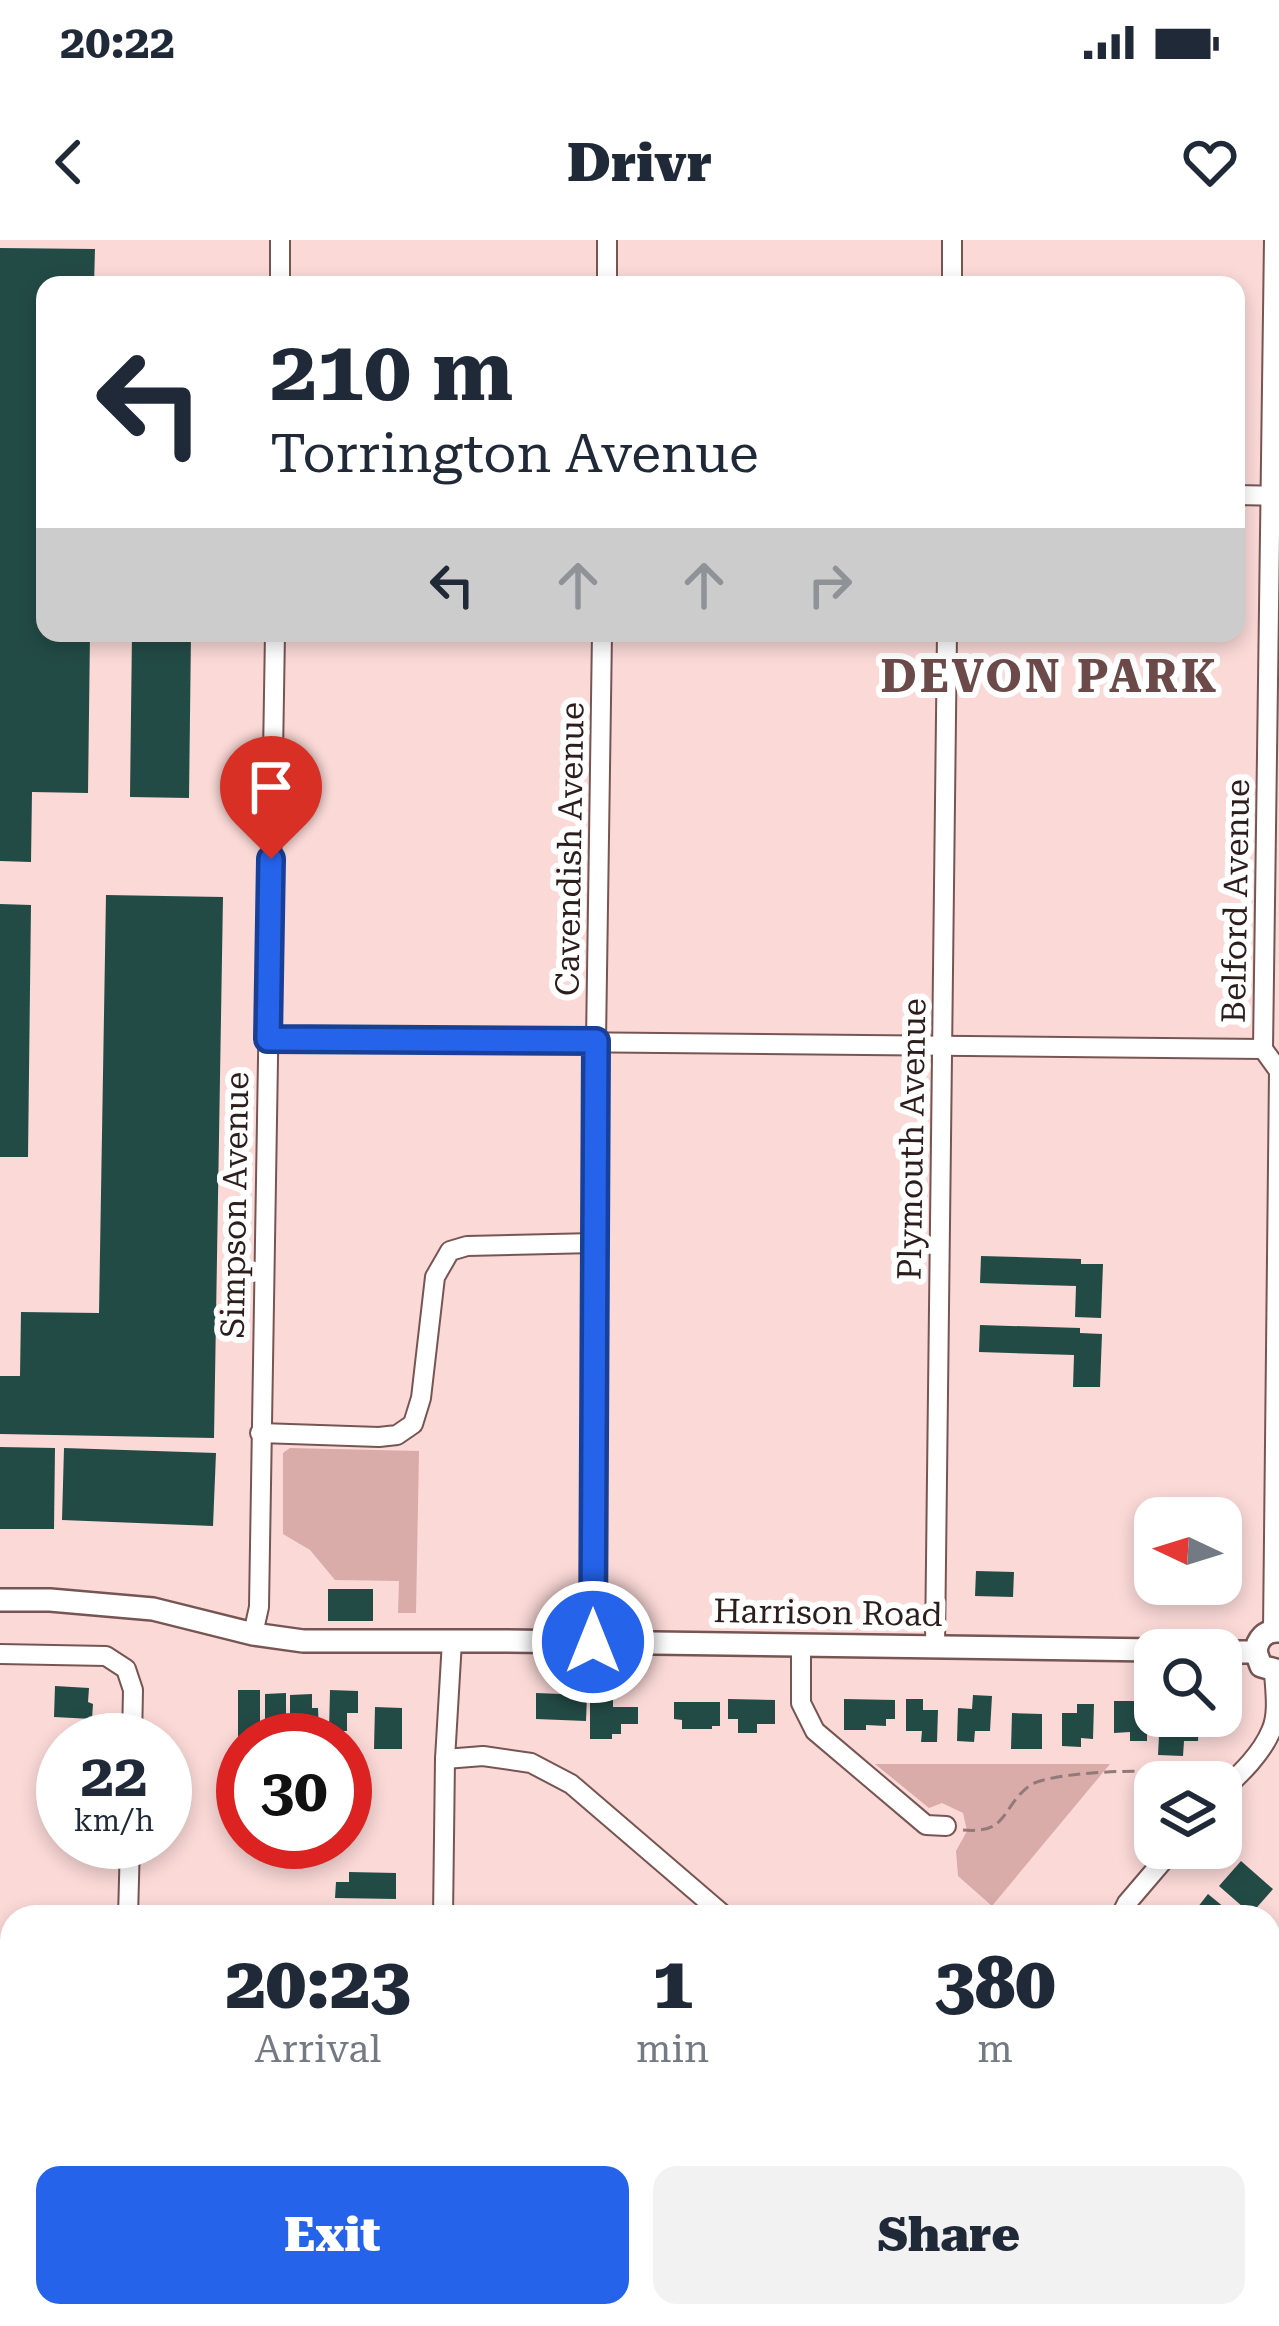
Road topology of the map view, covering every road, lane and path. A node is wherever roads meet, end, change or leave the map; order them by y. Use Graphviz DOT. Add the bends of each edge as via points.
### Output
graph roads {
  1 [pos="280,240"];
  2 [pos="608,240"];
  3 [pos="952,240"];
  4 [pos="1274,240"];
  5 [pos="280,276"];
  6 [pos="607,276"];
  7 [pos="952,276"];
  8 [pos="1274,495"];
  9 [pos="275,642"];
  10 [pos="602,642"];
  11 [pos="947,642"];
  12 [pos="1273,781"];
  13 [pos="268,1039"];
  14 [pos="596,1041"];
  15 [pos="943,1045"];
  16 [pos="1263,1049"];
  17 [pos="1279,1071"];
  18 [pos="595,1243"];
  19 [pos="1277,1359"];
  20 [pos="260,1433"];
  21 [pos="0,1600"];
  22 [pos="1276,1631"];
  23 [pos="254,1634"];
  24 [pos="452,1641"];
  25 [pos="593,1642"];
  26 [pos="801,1645"];
  27 [pos="935,1646"];
  28 [pos="1134,1651"];
  29 [pos="1242,1652"];
  30 [pos="1256,1652"];
  31 [pos="0,1654"];
  32 [pos="1277,1672"];
  33 [pos="133,1713"];
  34 [pos="1261,1745"];
  35 [pos="446,1760"];
  36 [pos="1279,1760"];
  37 [pos="1242,1771"];
  38 [pos="1134,1772"];
  39 [pos="946,1826"];
  40 [pos="129,1869"];
  41 [pos="1156,1869"];
  42 [pos="128,1905"];
  43 [pos="443,1905"];
  44 [pos="713,1905"];
  45 [pos="1126,1905"];
  1 -- 5 [label="street"];
  2 -- 6 [label="street"];
  3 -- 7 [label="street"];
  4 -- 8 [label="street, Belford Avenue"];
  8 -- 12 [label="street, Belford Avenue"];
  9 -- 13 [label="street, Simpson Avenue"];
  10 -- 14 [label="street, Cavendish Avenue"];
  11 -- 15 [label="street, Plymouth Avenue"];
  12 -- 16 [label="street, Belford Avenue"];
  13 -- 14 [label="street"];
  13 -- 20 [label="street, Simpson Avenue"];
  14 -- 15 [label="street"];
  14 -- 18 [label="street, Cavendish Avenue"];
  15 -- 16 [label="street"];
  15 -- 27 [label="street, Plymouth Avenue"];
  16 -- 17 [label="street, Belford Avenue"];
  17 -- 19 [label="street, Belford Avenue"];
  18 -- 20 [label="street" via="450,1251 435,1277 417,1411 397,1435"];
  18 -- 25 [label="street, Cavendish Avenue"];
  19 -- 22 [label="street, Belford Avenue"];
  20 -- 23 [label="street, Simpson Avenue"];
  21 -- 23 [label="street, Harrison Road" via="153,1609"];
  22 -- 30 [label="street" via="1260,1638"];
  23 -- 24 [label="street, Harrison Road"];
  24 -- 25 [label="street, Harrison Road"];
  24 -- 35 [label="street"];
  25 -- 26 [label="street, Harrison Road"];
  26 -- 27 [label="street, Harrison Road"];
  26 -- 39 [label="street" via="801,1703 815,1731 926,1825"];
  27 -- 28 [label="street, Harrison Road"];
  29 -- 30 [label="street"];
  30 -- 32 [label="street"];
  31 -- 33 [label="street" via="106,1656 126,1669"];
  32 -- 34 [label="street" via="1272,1731"];
  34 -- 36 [label="street"];
  34 -- 37 [label="street"];
  35 -- 43 [label="street"];
  35 -- 44 [label="street" via="531,1763 571,1784"];
  38 -- 39 [label="path" via="1050,1776 1031,1784 989,1830"];
  40 -- 42 [label="street"];
  41 -- 45 [label="street"];
}
